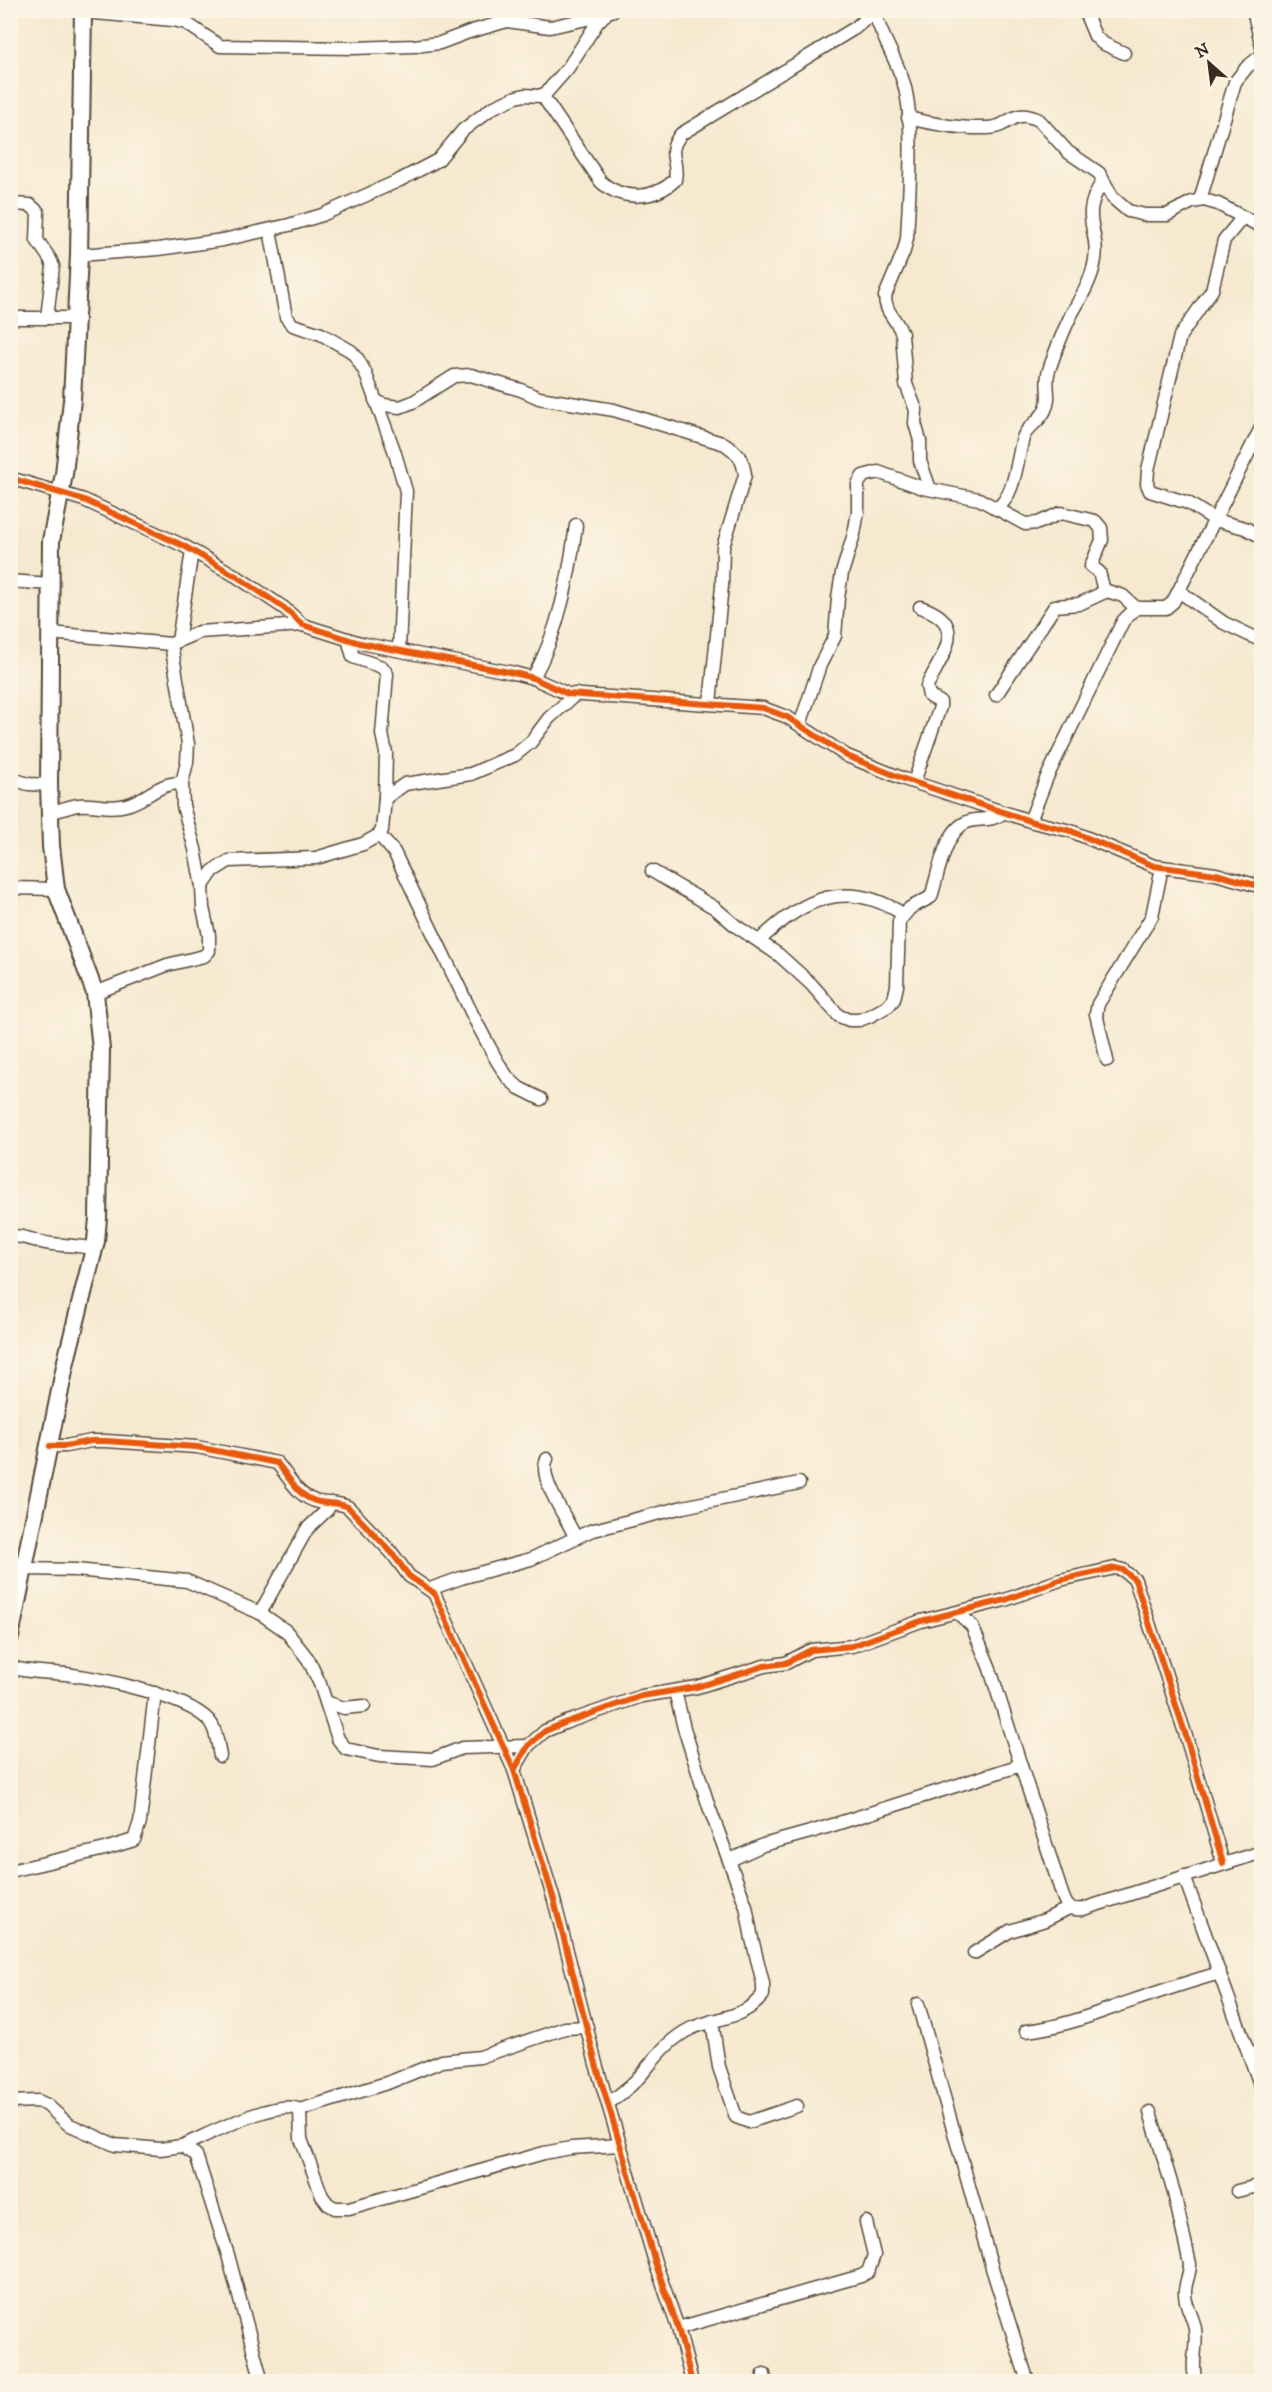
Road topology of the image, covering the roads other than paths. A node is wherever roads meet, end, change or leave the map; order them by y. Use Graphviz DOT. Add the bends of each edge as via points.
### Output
graph roads {
  1 [pos="1084,10"];
  2 [pos="1253,10"];
  3 [pos="83,11"];
  4 [pos="875,11"];
  5 [pos="608,12"];
  6 [pos="1262,47"];
  7 [pos="1124,53"];
  8 [pos="1262,55"];
  9 [pos="542,95"];
  10 [pos="908,118"];
  11 [pos="1103,181"];
  12 [pos="1200,200"];
  13 [pos="10,204"];
  14 [pos="1243,217"];
  15 [pos="1262,227"];
  16 [pos="270,230"];
  17 [pos="79,255"];
  18 [pos="10,318"];
  19 [pos="47,318"];
  20 [pos="75,318"];
  21 [pos="375,400"];
  22 [pos="1262,426"];
  23 [pos="10,478"];
  24 [pos="930,489"];
  25 [pos="60,491"];
  26 [pos="996,509"];
  27 [pos="1215,520"];
  28 [pos="576,525"];
  29 [pos="1262,537"];
  30 [pos="192,551"];
  31 [pos="10,581"];
  32 [pos="50,584"];
  33 [pos="1104,591"];
  34 [pos="1180,592"];
  35 [pos="920,607"];
  36 [pos="1136,608"];
  37 [pos="303,625"];
  38 [pos="50,633"];
  39 [pos="348,639"];
  40 [pos="1262,641"];
  41 [pos="175,642"];
  42 [pos="399,650"];
  43 [pos="533,678"];
  44 [pos="576,694"];
  45 [pos="996,695"];
  46 [pos="710,703"];
  47 [pos="800,725"];
  48 [pos="10,778"];
  49 [pos="914,782"];
  50 [pos="182,783"];
  51 [pos="49,785"];
  52 [pos="385,798"];
  53 [pos="50,812"];
  54 [pos="1003,813"];
  55 [pos="1030,821"];
  56 [pos="379,835"];
  57 [pos="1162,867"];
  58 [pos="652,871"];
  59 [pos="202,887"];
  60 [pos="1262,887"];
  61 [pos="10,888"];
  62 [pos="56,889"];
  63 [pos="903,914"];
  64 [pos="759,941"];
  65 [pos="95,993"];
  66 [pos="1107,1060"];
  67 [pos="541,1099"];
  68 [pos="10,1236"];
  69 [pos="95,1249"];
  70 [pos="50,1446"];
  71 [pos="547,1459"];
  72 [pos="799,1483"];
  73 [pos="331,1503"];
  74 [pos="575,1536"];
  75 [pos="24,1569"];
  76 [pos="430,1589"];
  77 [pos="260,1613"];
  78 [pos="958,1613"];
  79 [pos="10,1637"];
  80 [pos="10,1667"];
  81 [pos="675,1690"];
  82 [pos="155,1693"];
  83 [pos="326,1702"];
  84 [pos="364,1706"];
  85 [pos="528,1746"];
  86 [pos="503,1747"];
  87 [pos="220,1756"];
  88 [pos="1021,1765"];
  89 [pos="514,1770"];
  90 [pos="1262,1852"];
  91 [pos="730,1860"];
  92 [pos="1222,1863"];
  93 [pos="10,1871"];
  94 [pos="1184,1876"];
  95 [pos="1069,1908"];
  96 [pos="974,1953"];
  97 [pos="1220,1973"];
  98 [pos="918,2004"];
  99 [pos="711,2021"];
  100 [pos="587,2027"];
  101 [pos="1026,2031"];
  102 [pos="1262,2090"];
  103 [pos="10,2102"];
  104 [pos="609,2103"];
  105 [pos="797,2106"];
  106 [pos="300,2110"];
  107 [pos="1150,2112"];
  108 [pos="205,2136"];
  109 [pos="620,2145"];
  110 [pos="182,2146"];
  111 [pos="199,2162"];
  112 [pos="1262,2185"];
  113 [pos="1237,2191"];
  114 [pos="866,2222"];
  115 [pos="678,2328"];
  116 [pos="262,2382"];
  117 [pos="692,2382"];
  118 [pos="1028,2382"];
  119 [pos="1196,2382"];
  1 -- 7 [label="street" via="1095,36"];
  2 -- 6 [label="street"];
  3 -- 5 [label="street" via="186,23 220,46 353,48 440,43 507,21 549,27"];
  3 -- 17 [label="main road"];
  4 -- 9 [label="street" via="837,40 681,134 672,151 675,180 658,193 636,196 610,190"];
  4 -- 10 [label="street" via="903,79"];
  5 -- 9 [label="street" via="568,68"];
  8 -- 12 [label="street" via="1235,82"];
  9 -- 16 [label="street" via="525,95 492,108 463,130 438,160 423,170 322,215"];
  10 -- 11 [label="street" via="995,128 1019,115 1033,117 1068,152 1099,173"];
  10 -- 24 [label="street" via="907,238 885,303 902,334 906,384 916,410 920,461"];
  11 -- 12 [label="street" via="1122,208 1137,214 1167,215"];
  11 -- 26 [label="street" via="1091,204 1093,268 1049,370 1047,409 1025,433 1007,498"];
  12 -- 14 [label="street" via="1214,202"];
  13 -- 19 [label="street" via="30,205 38,212 37,240 52,266"];
  14 -- 15 [label="street"];
  14 -- 27 [label="street" via="1224,240 1212,290 1180,336 1147,480 1150,491 1188,503"];
  16 -- 17 [label="street" via="158,249"];
  16 -- 21 [label="street" via="286,317 293,325 321,334 351,351 365,372"];
  17 -- 20 [label="main road"];
  18 -- 19 [label="street"];
  19 -- 20 [label="street"];
  20 -- 25 [label="main road" via="70,423"];
  21 -- 42 [label="street" via="406,491"];
  21 -- 46 [label="street" via="400,407 454,376 471,375 539,398 614,410 725,444 738,453 745,475 723,547"];
  22 -- 27 [label="street"];
  23 -- 25 [label="street"];
  24 -- 26 [label="street" via="980,499"];
  24 -- 47 [label="street" via="878,472 860,479 858,512 842,573 835,636 820,665"];
  25 -- 30 [label="street"];
  25 -- 32 [label="main road" via="51,541"];
  26 -- 33 [label="street" via="1025,524 1061,513 1097,522 1102,540 1091,564 1100,574"];
  27 -- 29 [label="street"];
  27 -- 34 [label="street"];
  28 -- 43 [label="street" via="554,629"];
  30 -- 37 [label="street" via="284,608"];
  30 -- 41 [label="street"];
  31 -- 32 [label="street"];
  32 -- 38 [label="main road"];
  33 -- 36 [label="street" via="1123,596"];
  33 -- 45 [label="street" via="1079,604 1052,608"];
  34 -- 36 [label="street" via="1166,608"];
  34 -- 40 [label="street" via="1224,623"];
  35 -- 49 [label="street" via="939,615 950,640 927,686 929,696 940,702 940,707"];
  36 -- 55 [label="street" via="1119,630 1047,777"];
  37 -- 39 [label="street"];
  37 -- 41 [label="street" via="199,632"];
  38 -- 41 [label="street"];
  38 -- 51 [label="main road"];
  39 -- 42 [label="street"];
  39 -- 52 [label="street" via="353,657 382,667 387,674 382,734 386,753"];
  41 -- 50 [label="street" via="188,744"];
  42 -- 43 [label="street"];
  43 -- 44 [label="street"];
  44 -- 46 [label="street"];
  44 -- 52 [label="street" via="515,755 471,774 405,784"];
  46 -- 47 [label="street" via="763,708"];
  47 -- 49 [label="street" via="847,756"];
  48 -- 51 [label="street"];
  49 -- 54 [label="street"];
  50 -- 53 [label="street" via="159,786 137,801 121,806 78,805"];
  50 -- 59 [label="street" via="183,806"];
  51 -- 53 [label="main road"];
  52 -- 56 [label="street"];
  53 -- 62 [label="main road"];
  54 -- 55 [label="street"];
  54 -- 63 [label="street" via="992,819 969,821 957,829 941,861 931,897"];
  55 -- 57 [label="street" via="1071,831"];
  56 -- 59 [label="street" via="316,858 229,861 213,871"];
  56 -- 67 [label="street" via="394,852 497,1061 519,1088"];
  57 -- 60 [label="street" via="1216,874"];
  57 -- 66 [label="street" via="1152,916 1098,1004 1096,1014"];
  58 -- 64 [label="street" via="715,908"];
  59 -- 65 [label="street" via="202,908 209,935 209,951 204,956 167,965"];
  61 -- 62 [label="street"];
  62 -- 65 [label="main road"];
  63 -- 64 [label="street" via="879,900 833,895 778,923"];
  63 -- 64 [label="street" via="897,932 894,999 859,1020 839,1016 799,972"];
  65 -- 69 [label="main road" via="101,1049"];
  68 -- 69 [label="street"];
  69 -- 70 [label="main road" via="66,1362"];
  70 -- 73 [label="street" via="106,1441 197,1448 277,1463 305,1496"];
  70 -- 75 [label="main road"];
  71 -- 74 [label="street" via="544,1466 549,1485"];
  72 -- 74 [label="street" via="683,1507"];
  73 -- 76 [label="street" via="348,1507 410,1576"];
  73 -- 77 [label="street" via="303,1535"];
  74 -- 76 [label="street" via="531,1560"];
  75 -- 77 [label="street" via="187,1581"];
  75 -- 79 [label="main road"];
  76 -- 86 [label="street" via="439,1601"];
  77 -- 83 [label="street" via="286,1631 303,1652"];
  78 -- 81 [label="street" via="921,1621 852,1646 811,1650 786,1663"];
  78 -- 88 [label="street" via="972,1626 989,1666"];
  78 -- 92 [label="street" via="1060,1580 1115,1568 1131,1575 1157,1644"];
  80 -- 82 [label="street" via="89,1677"];
  81 -- 85 [label="street" via="642,1696 567,1722 545,1731"];
  81 -- 91 [label="street" via="684,1728"];
  82 -- 87 [label="street" via="207,1719"];
  82 -- 93 [label="street" via="140,1822 134,1840"];
  83 -- 84 [label="street" via="344,1708"];
  83 -- 86 [label="street" via="341,1744 363,1754 433,1759 462,1748"];
  85 -- 86 [label="street"];
  85 -- 89 [label="street"];
  86 -- 89 [label="street"];
  88 -- 91 [label="street" via="763,1845"];
  88 -- 95 [label="street"];
  89 -- 100 [label="street" via="554,1899"];
  90 -- 92 [label="street"];
  91 -- 99 [label="street" via="748,1916 763,1995 732,2018"];
  92 -- 94 [label="street"];
  94 -- 95 [label="street" via="1083,1909"];
  94 -- 97 [label="street"];
  95 -- 96 [label="street" via="1010,1931"];
  97 -- 101 [label="street" via="1080,2021"];
  97 -- 102 [label="street"];
  98 -- 118 [label="street"];
  99 -- 104 [label="street" via="677,2036 633,2084"];
  99 -- 105 [label="street" via="719,2067 736,2117 749,2122"];
  100 -- 104 [label="street"];
  100 -- 106 [label="street" via="565,2028 480,2057 442,2061"];
  103 -- 110 [label="street" via="38,2101 73,2128 115,2145 160,2149"];
  104 -- 109 [label="street"];
  106 -- 108 [label="street" via="274,2109"];
  106 -- 109 [label="street" via="301,2139 322,2196 339,2209 371,2204 544,2153"];
  107 -- 119 [label="street" via="1190,2264 1185,2300 1195,2327 1192,2371"];
  108 -- 110 [label="street"];
  108 -- 111 [label="street"];
  109 -- 115 [label="street"];
  110 -- 111 [label="street" via="192,2151"];
  111 -- 116 [label="street"];
  112 -- 113 [label="street"];
  114 -- 115 [label="street" via="874,2255 868,2272 861,2277"];
  115 -- 117 [label="street"];
}
